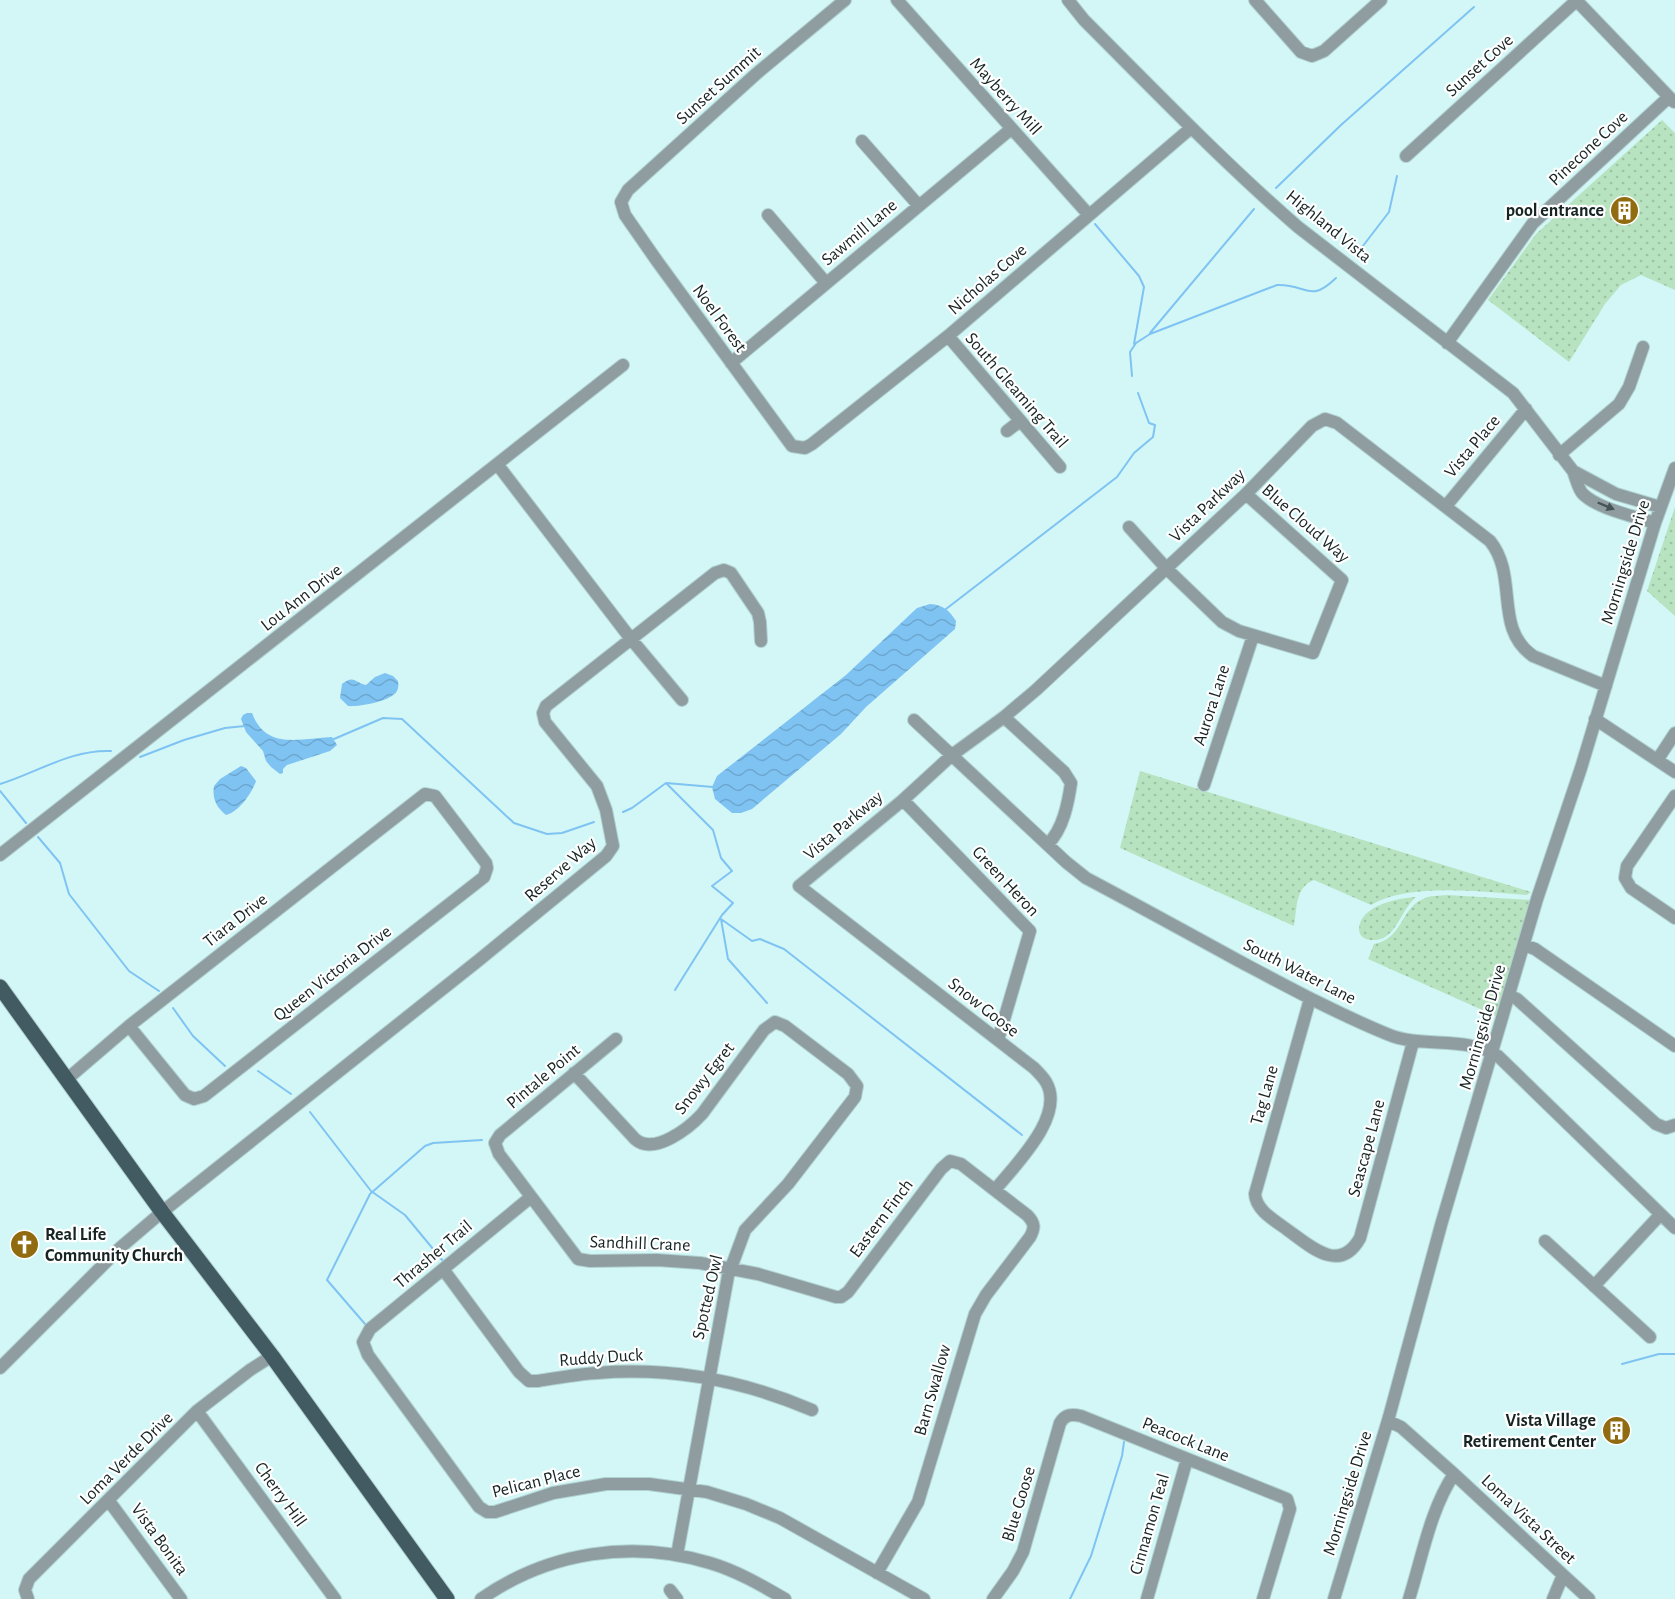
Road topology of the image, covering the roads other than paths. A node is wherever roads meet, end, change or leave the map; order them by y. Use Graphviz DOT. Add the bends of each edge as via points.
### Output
graph roads {
  1 [pos="845,0"];
  2 [pos="897,0"];
  3 [pos="1068,0"];
  4 [pos="1255,0"];
  5 [pos="1381,0"];
  6 [pos="1576,0"];
  7 [pos="1672,100"];
  8 [pos="1191,128"];
  9 [pos="1011,129"];
  10 [pos="862,141"];
  11 [pos="1406,156"];
  12 [pos="621,202"];
  13 [pos="919,206"];
  14 [pos="768,215"];
  15 [pos="1089,215"];
  16 [pos="826,283"];
  17 [pos="948,336"];
  18 [pos="1448,343"];
  19 [pos="1643,347"];
  20 [pos="731,363"];
  21 [pos="623,365"];
  22 [pos="1526,410"];
  23 [pos="1020,421"];
  24 [pos="1007,431"];
  25 [pos="800,448"];
  26 [pos="1559,455"];
  27 [pos="497,464"];
  28 [pos="1060,467"];
  29 [pos="1675,468"];
  30 [pos="1574,471"];
  31 [pos="1246,494"];
  32 [pos="1446,506"];
  33 [pos="1660,507"];
  34 [pos="1655,523"];
  35 [pos="1129,527"];
  36 [pos="1167,569"];
  37 [pos="1253,636"];
  38 [pos="631,639"];
  39 [pos="761,641"];
  40 [pos="1606,686"];
  41 [pos="682,700"];
  42 [pos="1004,717"];
  43 [pos="1595,719"];
  44 [pos="914,720"];
  45 [pos="1675,734"];
  46 [pos="952,755"];
  47 [pos="1658,759"];
  48 [pos="1675,772"];
  49 [pos="1204,785"];
  50 [pos="429,794"];
  51 [pos="1675,796"];
  52 [pos="903,800"];
  53 [pos="1048,844"];
  54 [pos="0,855"];
  55 [pos="799,886"];
  56 [pos="1675,918"];
  57 [pos="1524,945"];
  58 [pos="0,987"];
  59 [pos="1509,995"];
  60 [pos="1310,999"];
  61 [pos="129,1026"];
  62 [pos="616,1039"];
  63 [pos="998,1040"];
  64 [pos="1413,1042"];
  65 [pos="1675,1046"];
  66 [pos="1492,1052"];
  67 [pos="574,1074"];
  68 [pos="66,1080"];
  69 [pos="857,1086"];
  70 [pos="1675,1125"];
  71 [pos="495,1143"];
  72 [pos="995,1190"];
  73 [pos="531,1197"];
  74 [pos="162,1212"];
  75 [pos="1660,1215"];
  76 [pos="1675,1228"];
  77 [pos="1545,1240"];
  78 [pos="1341,1254"];
  79 [pos="730,1268"];
  80 [pos="443,1269"];
  81 [pos="1594,1286"];
  82 [pos="840,1297"];
  83 [pos="1650,1337"];
  84 [pos="363,1342"];
  85 [pos="272,1356"];
  86 [pos="0,1368"];
  87 [pos="708,1378"];
  88 [pos="812,1410"];
  89 [pos="197,1411"];
  90 [pos="1067,1415"];
  91 [pos="1388,1421"];
  92 [pos="1187,1459"];
  93 [pos="1454,1474"];
  94 [pos="689,1489"];
  95 [pos="109,1501"];
  96 [pos="677,1555"];
  97 [pos="877,1573"];
  98 [pos="1563,1575"];
  99 [pos="28,1599"];
  100 [pos="181,1599"];
  101 [pos="335,1599"];
  102 [pos="447,1599"];
  103 [pos="481,1599"];
  104 [pos="785,1599"];
  105 [pos="924,1599"];
  106 [pos="993,1599"];
  107 [pos="1146,1599"];
  108 [pos="1263,1599"];
  109 [pos="1334,1599"];
  110 [pos="1409,1599"];
  111 [pos="1552,1599"];
  112 [pos="1589,1599"];
  1 -- 12 [label="street, Sunset Summit" via="628,190"];
  2 -- 9 [label="street, Mayberry Mill"];
  3 -- 8 [label="street, Highland Vista"];
  4 -- 5 [label="street" via="1301,52 1312,56 1324,51"];
  6 -- 7 [label="street"];
  6 -- 11 [label="street, Sunset Cove"];
  7 -- 18 [label="street, Pinecone Cove" via="1533,224"];
  8 -- 15 [label="street, Nicholas Cove"];
  8 -- 18 [label="street, Highland Vista" via="1298,227"];
  9 -- 13 [label="street, Sawmill Lane"];
  9 -- 15 [label="street, Mayberry Mill"];
  10 -- 13 [label="street"];
  12 -- 20 [label="street, Noel Forest" via="625,215"];
  13 -- 16 [label="street, Sawmill Lane"];
  14 -- 16 [label="street"];
  15 -- 17 [label="street, Nicholas Cove"];
  16 -- 20 [label="street, Sawmill Lane"];
  17 -- 23 [label="street, South Gleaming Trail"];
  17 -- 25 [label="street, Nicholas Cove" via="812,444"];
  18 -- 22 [label="street, Highland Vista" via="1514,393"];
  19 -- 26 [label="street" via="1619,404"];
  20 -- 25 [label="street, Noel Forest" via="789,444"];
  21 -- 27 [label="street, Lou Ann Drive"];
  22 -- 26 [label="street, Highland Vista"];
  22 -- 32 [label="street, Vista Place"];
  23 -- 24 [label="street"];
  23 -- 28 [label="street, South Gleaming Trail"];
  26 -- 30 [label="street, Highland Vista"];
  27 -- 38 [label="street"];
  27 -- 54 [label="street, Lou Ann Drive"];
  29 -- 33 [label="street, Morningside Drive"];
  30 -- 33 [label="street, Highland Vista" via="1616,494"];
  30 -- 34 [label="street, Highland Vista, one-way" via="1581,493 1605,507"];
  31 -- 32 [label="street, Vista Parkway" via="1312,426 1325,419 1337,423"];
  31 -- 36 [label="street, Vista Parkway"];
  31 -- 37 [label="street, Blue Cloud Way" via="1342,580 1313,653"];
  32 -- 40 [label="street, Vista Parkway" via="1491,540 1497,549 1505,570 1511,624 1525,650"];
  33 -- 34 [label="street, Morningside Drive"];
  34 -- 40 [label="street, Morningside Drive"];
  35 -- 36 [label="street"];
  36 -- 37 [label="street" via="1222,622"];
  36 -- 42 [label="street, Vista Parkway"];
  37 -- 49 [label="street, Aurora Lane"];
  38 -- 39 [label="street, Reserve Way" via="724,570 731,573 758,613"];
  38 -- 41 [label="street"];
  38 -- 74 [label="street, Reserve Way" via="546,705 543,713 545,722 597,786 612,833 613,846 606,856"];
  40 -- 43 [label="street, Morningside Drive"];
  42 -- 46 [label="street, Vista Parkway"];
  42 -- 53 [label="street" via="1071,783 1060,826"];
  43 -- 47 [label="street"];
  43 -- 57 [label="street, Morningside Drive"];
  44 -- 46 [label="street, South Water Lane"];
  45 -- 47 [label="street"];
  46 -- 52 [label="street, Vista Parkway"];
  46 -- 53 [label="street, South Water Lane"];
  47 -- 48 [label="street"];
  50 -- 61 [label="street, Tiara Drive"];
  50 -- 61 [label="street, Queen Victoria Drive" via="435,796 484,859 486,873 223,1082 204,1096 189,1098"];
  51 -- 56 [label="street" via="1627,866 1625,878 1631,888"];
  52 -- 55 [label="street, Vista Parkway"];
  52 -- 63 [label="street, Green Heron" via="1030,931"];
  53 -- 60 [label="street, South Water Lane" via="1086,878"];
  55 -- 63 [label="street, Snow Goose"];
  57 -- 59 [label="street, Morningside Drive"];
  57 -- 65 [label="street"];
  58 -- 68 [label="main road"];
  59 -- 66 [label="street, Morningside Drive"];
  59 -- 70 [label="street" via="1656,1124 1666,1128"];
  60 -- 64 [label="street, South Water Lane" via="1387,1035"];
  60 -- 78 [label="street, Tag Lane" via="1255,1201 1314,1250 1327,1255"];
  61 -- 68 [label="street, Tiara Drive"];
  62 -- 67 [label="street, Pintale Point"];
  63 -- 72 [label="street, Snow Goose" via="1034,1068 1047,1084 1050,1099 1047,1120 1038,1135"];
  64 -- 66 [label="street, South Water Lane" via="1459,1044"];
  64 -- 78 [label="street, Seascape Lane" via="1360,1238 1352,1249"];
  66 -- 75 [label="street, South Water Lane"];
  66 -- 91 [label="street, Morningside Drive"];
  67 -- 69 [label="street, Snowy Egret" via="644,1144 655,1144 696,1121 764,1030 775,1022 852,1078"];
  67 -- 71 [label="street, Pintale Point"];
  68 -- 74 [label="main road"];
  69 -- 79 [label="street, Spotted Owl" via="855,1096 796,1174 745,1230"];
  71 -- 73 [label="street, Sandhill Crane"];
  72 -- 82 [label="street, Eastern Finch" via="961,1164 950,1161 851,1289"];
  72 -- 97 [label="street, Barn Swallow" via="1028,1215 1034,1225 1030,1237 975,1314 918,1502"];
  73 -- 79 [label="street, Sandhill Crane" via="573,1255 581,1260 657,1260"];
  73 -- 80 [label="street, Thrasher Trail"];
  74 -- 85 [label="main road"];
  74 -- 86 [label="street" via="121,1247"];
  75 -- 76 [label="street, South Water Lane"];
  75 -- 81 [label="street"];
  77 -- 81 [label="street"];
  79 -- 82 [label="street, Sandhill Crane"];
  79 -- 87 [label="street, Spotted Owl"];
  80 -- 84 [label="street, Thrasher Trail" via="370,1329"];
  80 -- 87 [label="street, Ruddy Duck" via="529,1381 640,1371"];
  81 -- 83 [label="street"];
  84 -- 94 [label="street, Pelican Place" via="366,1353 483,1510 495,1512 544,1495 588,1486 631,1484"];
  85 -- 89 [label="street, Loma Verde Drive"];
  85 -- 102 [label="main road"];
  87 -- 88 [label="street, Ruddy Duck" via="764,1392"];
  87 -- 94 [label="street, Spotted Owl"];
  89 -- 95 [label="street, Loma Verde Drive"];
  89 -- 101 [label="street, Cherry Hill"];
  90 -- 92 [label="street, Peacock Lane" via="1081,1416"];
  90 -- 106 [label="street, Blue Goose" via="1060,1423 1023,1552"];
  91 -- 93 [label="street, Loma Vista Street" via="1401,1427"];
  91 -- 109 [label="street, Morningside Drive"];
  92 -- 107 [label="street, Cinnamon Teal"];
  92 -- 108 [label="street, Peacock Lane" via="1289,1502"];
  93 -- 98 [label="street, Loma Vista Street"];
  93 -- 110 [label="street" via="1440,1499"];
  94 -- 96 [label="street, Spotted Owl"];
  94 -- 97 [label="street, Pelican Place" via="761,1510"];
  95 -- 99 [label="street, Loma Verde Drive" via="29,1579 25,1590"];
  95 -- 100 [label="street, Vista Bonita"];
  96 -- 103 [label="street" via="628,1551 581,1556 533,1570"];
  96 -- 104 [label="street" via="725,1569"];
  97 -- 105 [label="street, Pelican Place"];
  98 -- 111 [label="street"];
  98 -- 112 [label="street, Loma Vista Street"];
}
